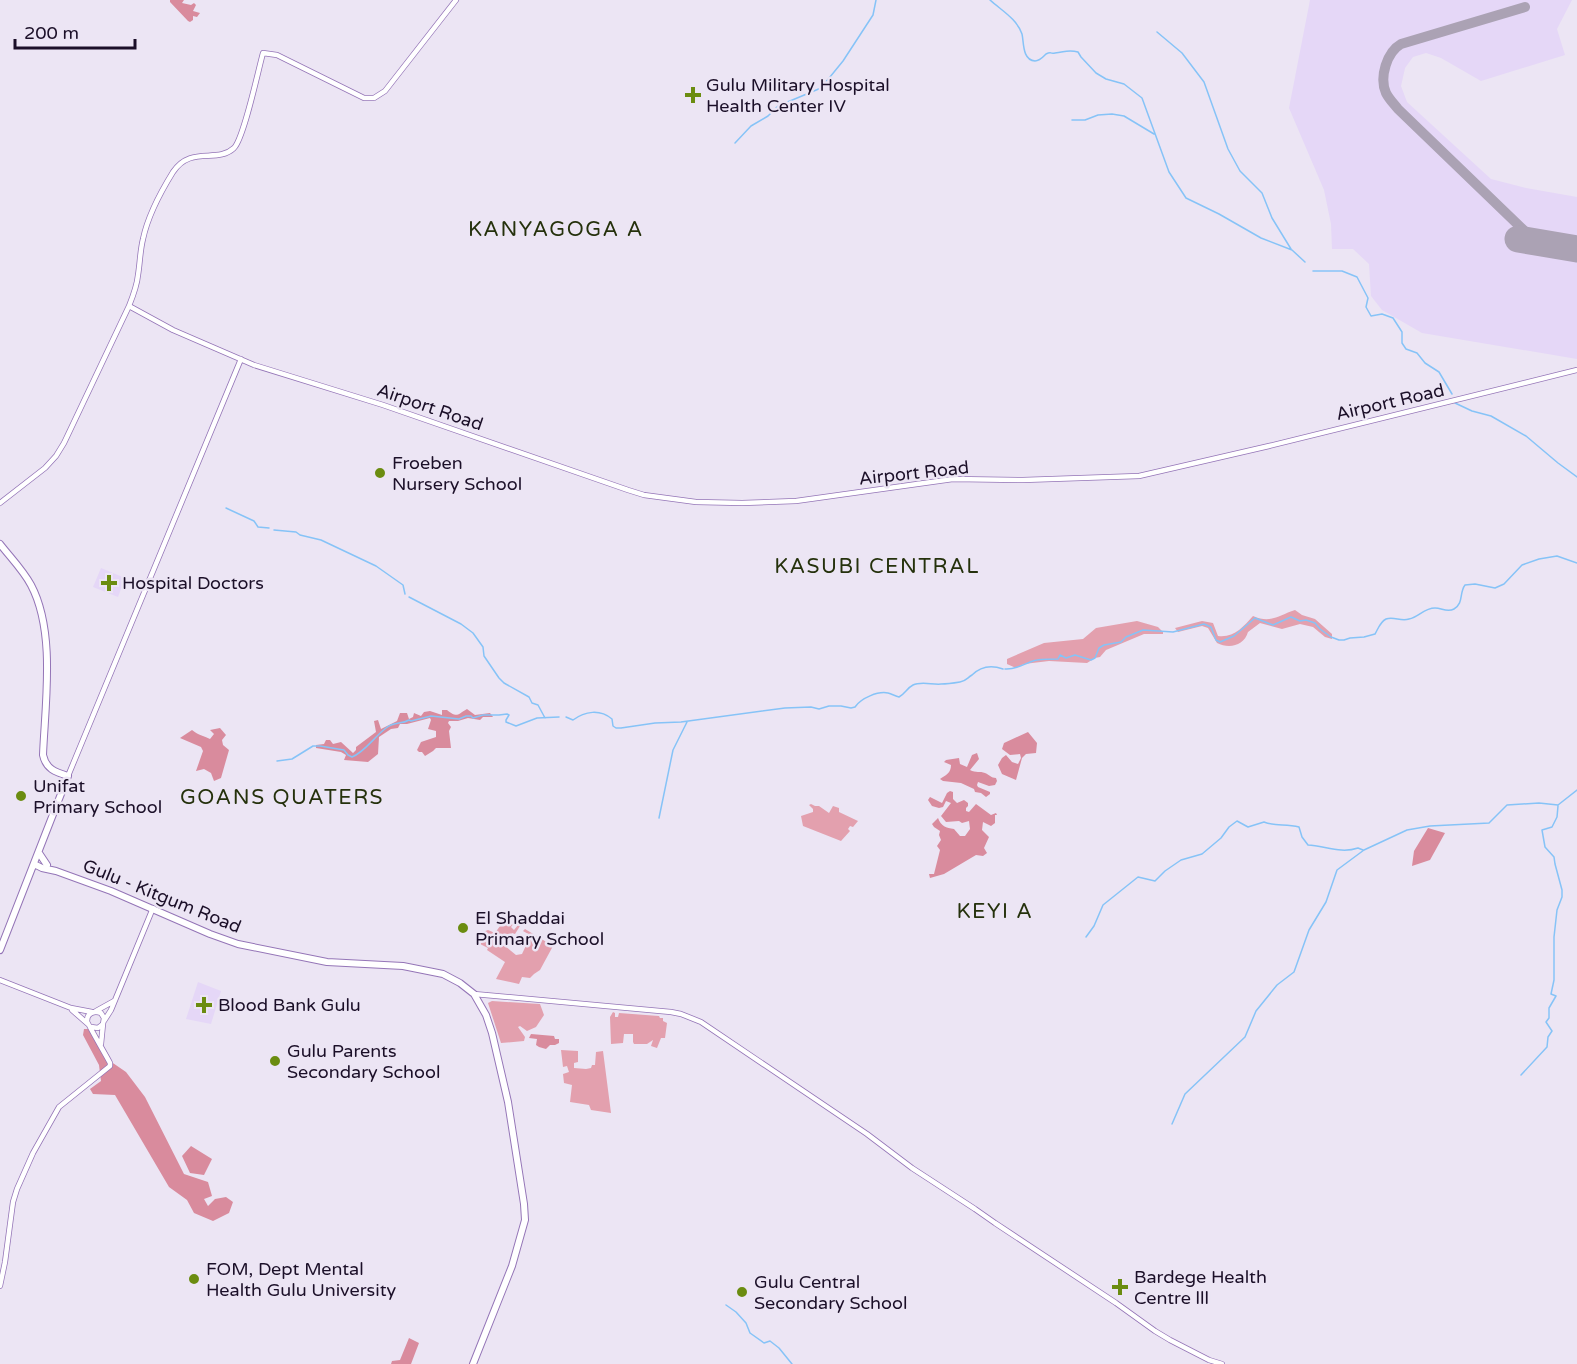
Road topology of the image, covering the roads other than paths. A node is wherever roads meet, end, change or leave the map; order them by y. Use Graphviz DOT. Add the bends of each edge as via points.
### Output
graph roads {
  1 [pos="456,0"];
  2 [pos="129,306"];
  3 [pos="241,359"];
  4 [pos="1577,370"];
  5 [pos="0,503"];
  6 [pos="0,544"];
  7 [pos="68,776"];
  8 [pos="39,852"];
  9 [pos="35,862"];
  10 [pos="45,867"];
  11 [pos="31,872"];
  12 [pos="153,908"];
  13 [pos="0,950"];
  14 [pos="0,980"];
  15 [pos="474,994"];
  16 [pos="114,1000"];
  17 [pos="71,1008"];
  18 [pos="93,1012"];
  19 [pos="104,1023"];
  20 [pos="90,1026"];
  21 [pos="101,1044"];
  22 [pos="0,1286"];
  23 [pos="473,1364"];
  24 [pos="1222,1364"];
  1 -- 2 [label="street" via="385,91 374,98 364,98 278,55 263,53 238,143 228,152 186,159 172,173 150,213"];
  2 -- 3 [label="street, Airport Road"];
  2 -- 5 [label="street" via="56,456"];
  3 -- 4 [label="street, Airport Road" via="644,495 696,502 796,501 953,479 1139,476"];
  3 -- 7 [label="street"];
  6 -- 7 [label="main road" via="28,582 39,606 47,666 43,755 50,769"];
  7 -- 8 [label="main road"];
  8 -- 9 [label="main road"];
  8 -- 10 [label="main road"];
  9 -- 10 [label="main road, Gulu - Kitgum Road"];
  9 -- 11 [label="main road"];
  10 -- 11 [label="main road"];
  10 -- 12 [label="main road, Gulu - Kitgum Road"];
  11 -- 13 [label="main road"];
  12 -- 15 [label="main road, Gulu - Kitgum Road" via="238,944 327,962 403,966 443,974"];
  12 -- 16 [label="street"];
  14 -- 17 [label="street"];
  15 -- 23 [label="main road, Gulu - Kitgum Road" via="492,1034 508,1102 525,1220 512,1266"];
  15 -- 24 [label="street" via="671,1012 701,1022 1155,1331"];
  16 -- 18 [label="street"];
  16 -- 19 [label="street"];
  17 -- 18 [label="street"];
  17 -- 20 [label="street"];
  18 -- 19 [label="street" via="103,1015"];
  18 -- 20 [label="street" via="88,1016"];
  19 -- 20 [label="street" via="98,1028"];
  19 -- 21 [label="street"];
  20 -- 21 [label="street"];
  21 -- 22 [label="street" via="110,1066 56,1110 17,1189"];
}
